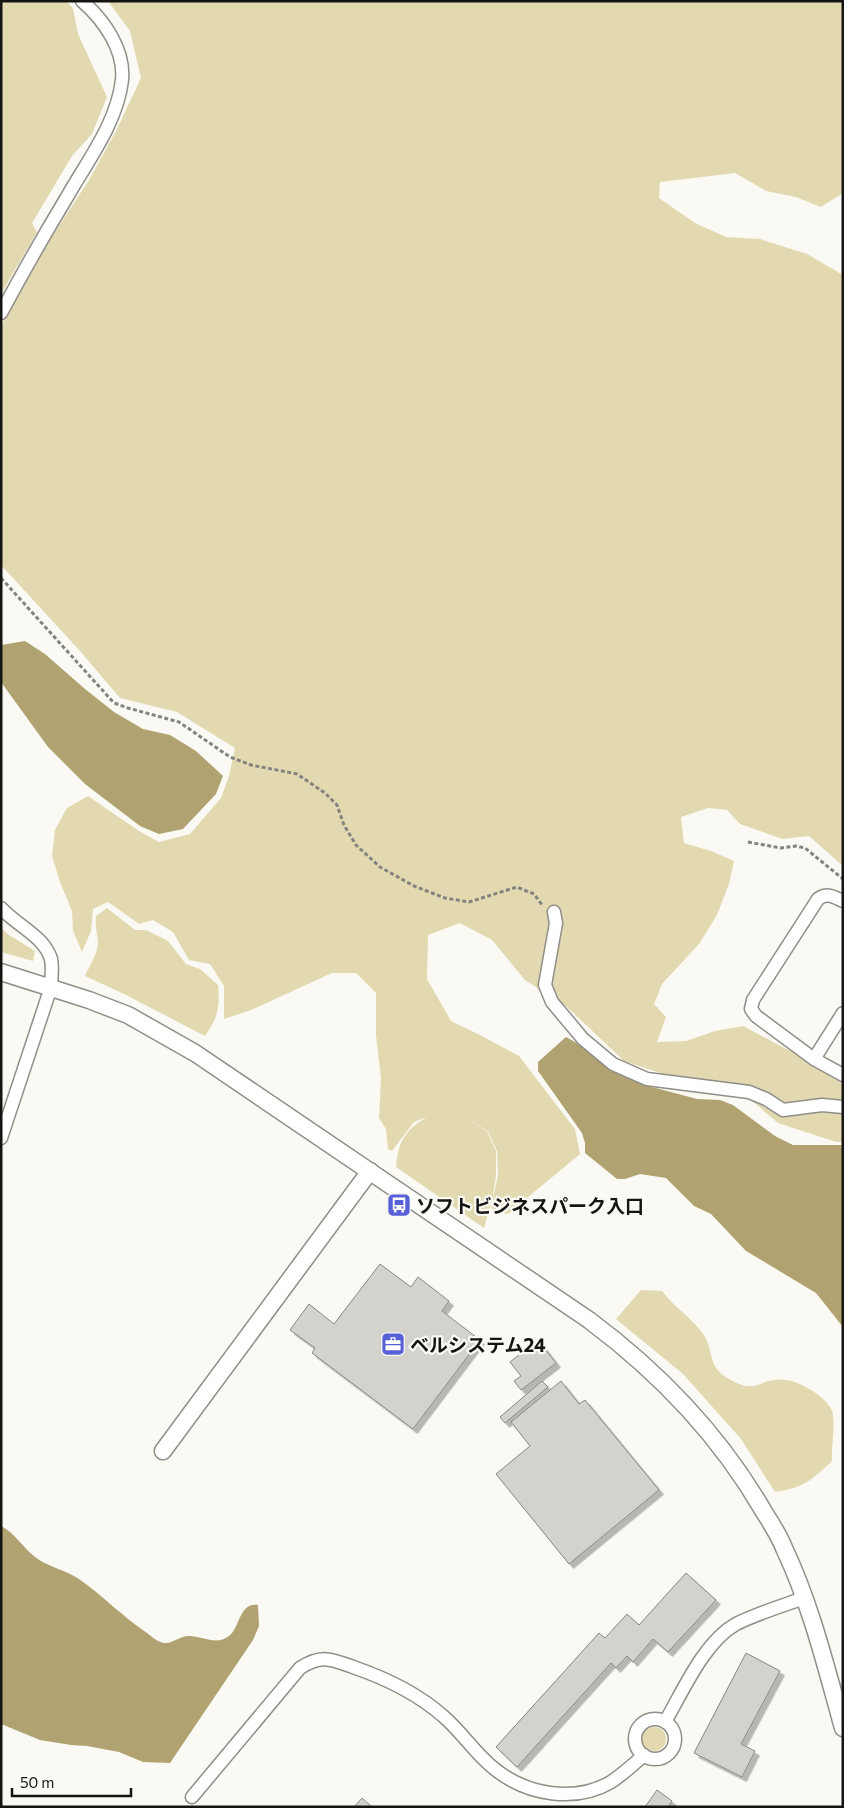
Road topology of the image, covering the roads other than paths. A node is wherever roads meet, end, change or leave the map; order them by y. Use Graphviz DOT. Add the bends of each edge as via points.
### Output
graph roads {
  1 [pos="82,1"];
  2 [pos="1,313"];
  3 [pos="843,901"];
  4 [pos="1,908"];
  5 [pos="554,912"];
  6 [pos="1,972"];
  7 [pos="51,987"];
  8 [pos="843,1013"];
  9 [pos="814,1059"];
  10 [pos="843,1075"];
  11 [pos="843,1107"];
  12 [pos="1,1138"];
  13 [pos="370,1171"];
  14 [pos="163,1451"];
  15 [pos="804,1598"];
  16 [pos="665,1722"];
  17 [pos="843,1728"];
  18 [pos="644,1755"];
  19 [pos="192,1797"];
  1 -- 2 [label="street" via="106,27 118,52 122,79 118,101 108,126"];
  3 -- 9 [label="street" via="828,895 818,899 752,1005 756,1016"];
  4 -- 7 [label="street" via="48,950"];
  5 -- 11 [label="street" via="556,923 545,985 548,994 582,1039 613,1064 647,1079 749,1092 783,1110 822,1105"];
  6 -- 7 [label="street"];
  7 -- 12 [label="street"];
  7 -- 13 [label="street" via="128,1015 159,1032"];
  8 -- 9 [label="street"];
  9 -- 10 [label="street"];
  13 -- 14 [label="street"];
  13 -- 15 [label="street" via="589,1320 673,1391 727,1454 752,1491 784,1547"];
  15 -- 16 [label="street" via="752,1617 721,1635 708,1648"];
  15 -- 17 [label="street" via="820,1642"];
  16 -- 18 [label="street" via="650,1720 638,1729 636,1745"];
  16 -- 18 [label="street" via="674,1734 672,1749 660,1758"];
  18 -- 19 [label="street" via="610,1782 595,1788 577,1793 542,1792 496,1770 455,1726 414,1694 366,1671 324,1658 300,1668"];
}
